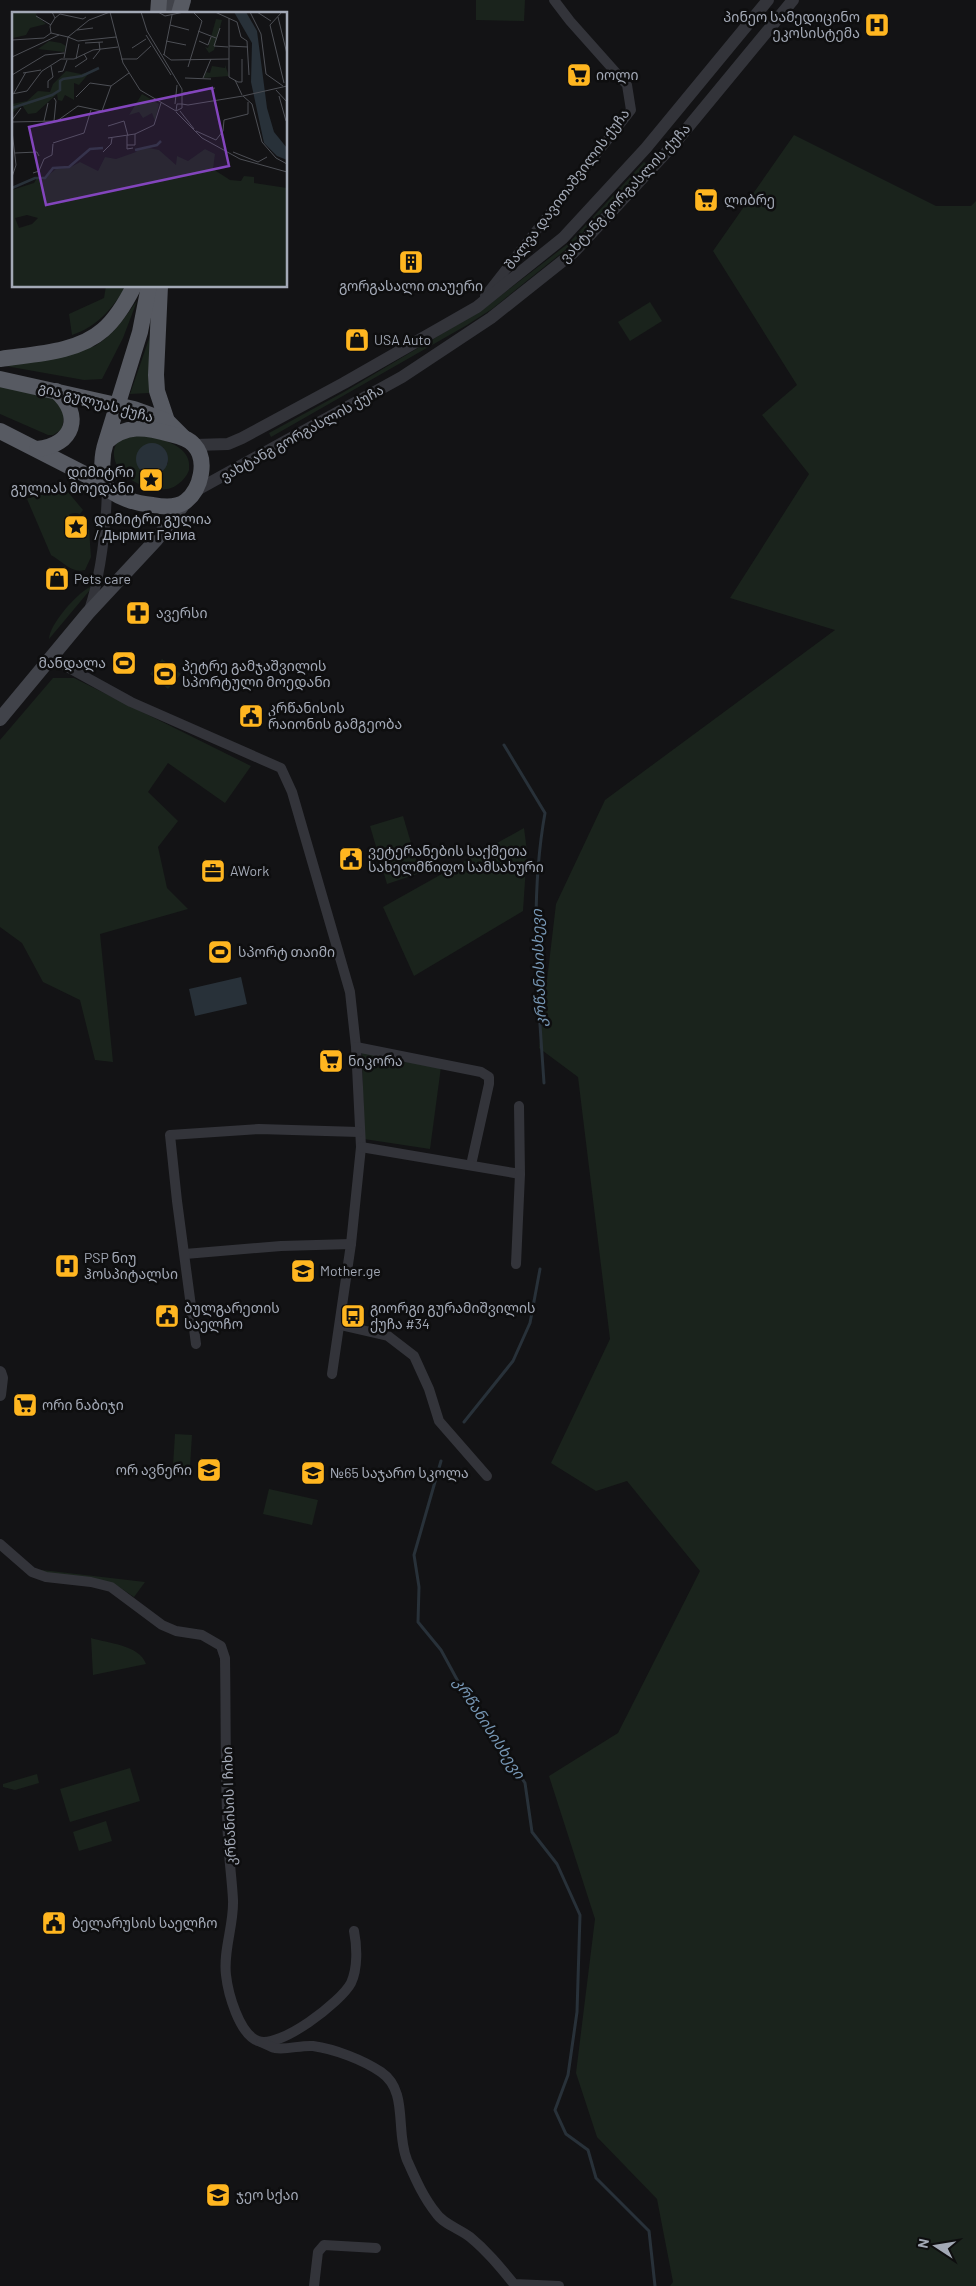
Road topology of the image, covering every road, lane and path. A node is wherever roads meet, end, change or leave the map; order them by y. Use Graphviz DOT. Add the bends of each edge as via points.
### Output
graph roads {
  1 [pos="554,0"];
  2 [pos="768,0"];
  3 [pos="793,0"];
  4 [pos="133,288"];
  5 [pos="149,288"];
  6 [pos="160,288"];
  7 [pos="477,307"];
  8 [pos="0,359"];
  9 [pos="0,379"];
  10 [pos="56,391"];
  11 [pos="118,405"];
  12 [pos="166,421"];
  13 [pos="0,431"];
  14 [pos="106,442"];
  15 [pos="190,442"];
  16 [pos="37,449"];
  17 [pos="106,486"];
  18 [pos="190,496"];
  19 [pos="88,613"];
  20 [pos="51,658"];
  21 [pos="0,719"];
  22 [pos="356,1047"];
  23 [pos="519,1106"];
  24 [pos="359,1132"];
  25 [pos="361,1147"];
  26 [pos="471,1165"];
  27 [pos="520,1174"];
  28 [pos="351,1244"];
  29 [pos="185,1254"];
  30 [pos="516,1264"];
  31 [pos="340,1324"];
  32 [pos="196,1344"];
  33 [pos="0,1372"];
  34 [pos="332,1374"];
  35 [pos="0,1395"];
  36 [pos="487,1476"];
  37 [pos="0,1544"];
  38 [pos="354,1931"];
  39 [pos="259,2041"];
  40 [pos="376,2248"];
  41 [pos="314,2286"];
  42 [pos="559,2286"];
  1 -- 7 [label="street, შალვა დავითაშვილის ქუჩა" via="627,85 631,110"];
  2 -- 7 [label="street, ვახტანგ გორგასლის ქუჩა" via="646,148 563,238"];
  3 -- 18 [label="street, ვახტანგ გორგასლის ქუჩა" via="670,148 574,252 491,318 402,377"];
  4 -- 8 [label="highway" via="113,320 94,338 68,347"];
  5 -- 11 [label="highway" via="140,332"];
  6 -- 12 [label="highway" via="156,375"];
  7 -- 15 [label="street, ვახტანგ გორგასლის ქუჩა" via="242,438 228,444"];
  9 -- 10 [label="highway, გია გულუას ქუჩა"];
  10 -- 11 [label="highway, გია გულუას ქუჩა"];
  10 -- 16 [label="highway" via="68,405 70,428 57,445"];
  11 -- 12 [label="highway, გია გულუას ქუჩა"];
  11 -- 14 [label="highway"];
  12 -- 15 [label="highway, გია გულუას ქუჩა"];
  13 -- 16 [label="highway"];
  14 -- 15 [label="highway" via="121,431 137,427 150,428"];
  14 -- 17 [label="highway" via="102,467"];
  15 -- 18 [label="highway" via="202,464 200,482"];
  16 -- 17 [label="highway"];
  17 -- 18 [label="highway" via="130,500 148,505 171,506"];
  17 -- 19 [label="street, ვახტანგ გორგასლის ქუჩა" via="107,514 99,573"];
  18 -- 19 [label="main road, ვახტანგ გორგასლის ქუჩა" via="156,540"];
  19 -- 20 [label="main road, ვახტანგ გორგასლის ქუჩა"];
  20 -- 21 [label="main road, ვახტანგ გორგასლის ქუჩა"];
  20 -- 22 [label="street" via="131,702 281,768 292,792 350,992"];
  22 -- 24 [label="street"];
  22 -- 26 [label="street" via="481,1072 489,1077"];
  23 -- 27 [label="street"];
  24 -- 25 [label="street"];
  24 -- 29 [label="street" via="259,1129 170,1135"];
  25 -- 26 [label="street"];
  25 -- 28 [label="street"];
  26 -- 27 [label="street"];
  27 -- 30 [label="street"];
  28 -- 29 [label="street"];
  28 -- 31 [label="street"];
  29 -- 32 [label="street"];
  31 -- 34 [label="street"];
  31 -- 36 [label="street" via="388,1336 414,1356 439,1421"];
  33 -- 35 [label="street"];
  37 -- 39 [label="street, კრწანისის I ჩიხი" via="32,1572 111,1587 162,1625 202,1635 221,1646 225,1658 228,1839 233,1902 226,1974 233,2008 250,2036"];
  38 -- 39 [label="street" via="357,1946 352,1980 338,2000 297,2030 269,2042"];
  39 -- 42 [label="street" via="276,2048 313,2046 369,2065 382,2073 398,2092 404,2153 420,2189 437,2215 469,2236 514,2284"];
  40 -- 41 [label="street" via="324,2245 318,2252"];
}
